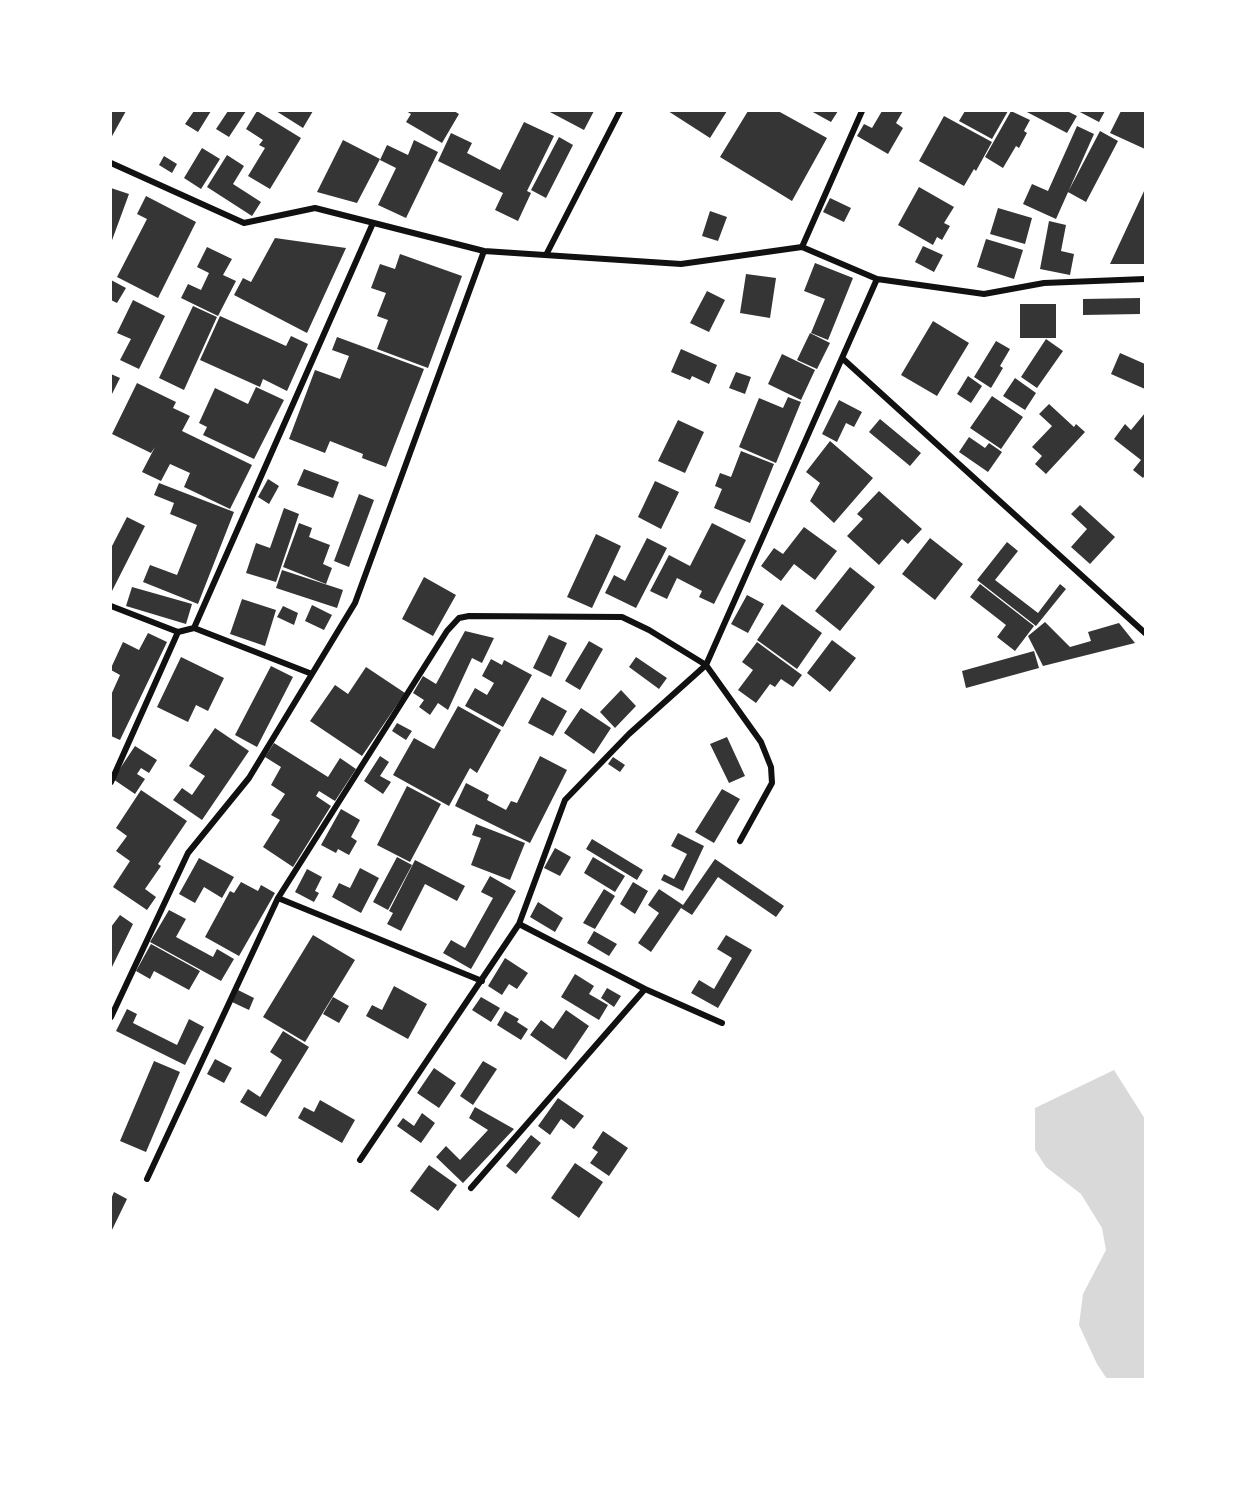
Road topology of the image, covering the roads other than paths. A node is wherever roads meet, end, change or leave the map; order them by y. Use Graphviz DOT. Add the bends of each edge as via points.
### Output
graph roads {
  1 [pos="620,111"];
  2 [pos="862,111"];
  3 [pos="111,163"];
  4 [pos="373,223"];
  5 [pos="802,247"];
  6 [pos="483,251"];
  7 [pos="546,255"];
  8 [pos="877,279"];
  9 [pos="1145,279"];
  10 [pos="842,358"];
  11 [pos="111,606"];
  12 [pos="194,628"];
  13 [pos="178,632"];
  14 [pos="1145,633"];
  15 [pos="706,665"];
  16 [pos="312,674"];
  17 [pos="111,782"];
  18 [pos="740,841"];
  19 [pos="278,898"];
  20 [pos="519,924"];
  21 [pos="482,981"];
  22 [pos="645,989"];
  23 [pos="111,1017"];
  24 [pos="722,1023"];
  25 [pos="360,1160"];
  26 [pos="147,1179"];
  27 [pos="471,1188"];
  1 -- 7 [label="street"];
  2 -- 5 [label="street"];
  3 -- 4 [label="street" via="244,223 315,208"];
  4 -- 6 [label="street"];
  4 -- 12 [label="street"];
  5 -- 7 [label="street" via="681,264"];
  5 -- 8 [label="street"];
  6 -- 7 [label="street"];
  6 -- 16 [label="street" via="355,603"];
  8 -- 9 [label="street" via="984,294 1044,283"];
  8 -- 10 [label="street"];
  10 -- 14 [label="street"];
  10 -- 15 [label="street"];
  11 -- 13 [label="street"];
  12 -- 13 [label="street"];
  12 -- 16 [label="street"];
  13 -- 17 [label="street"];
  15 -- 18 [label="street" via="761,742 771,767 772,783"];
  15 -- 19 [label="street" via="622,617 459,618 447,631"];
  15 -- 20 [label="street" via="629,734 565,800"];
  16 -- 23 [label="street" via="249,778 189,853"];
  19 -- 21 [label="street"];
  19 -- 26 [label="street"];
  20 -- 21 [label="street"];
  20 -- 22 [label="street"];
  21 -- 25 [label="street"];
  22 -- 24 [label="street"];
  22 -- 27 [label="street"];
}
